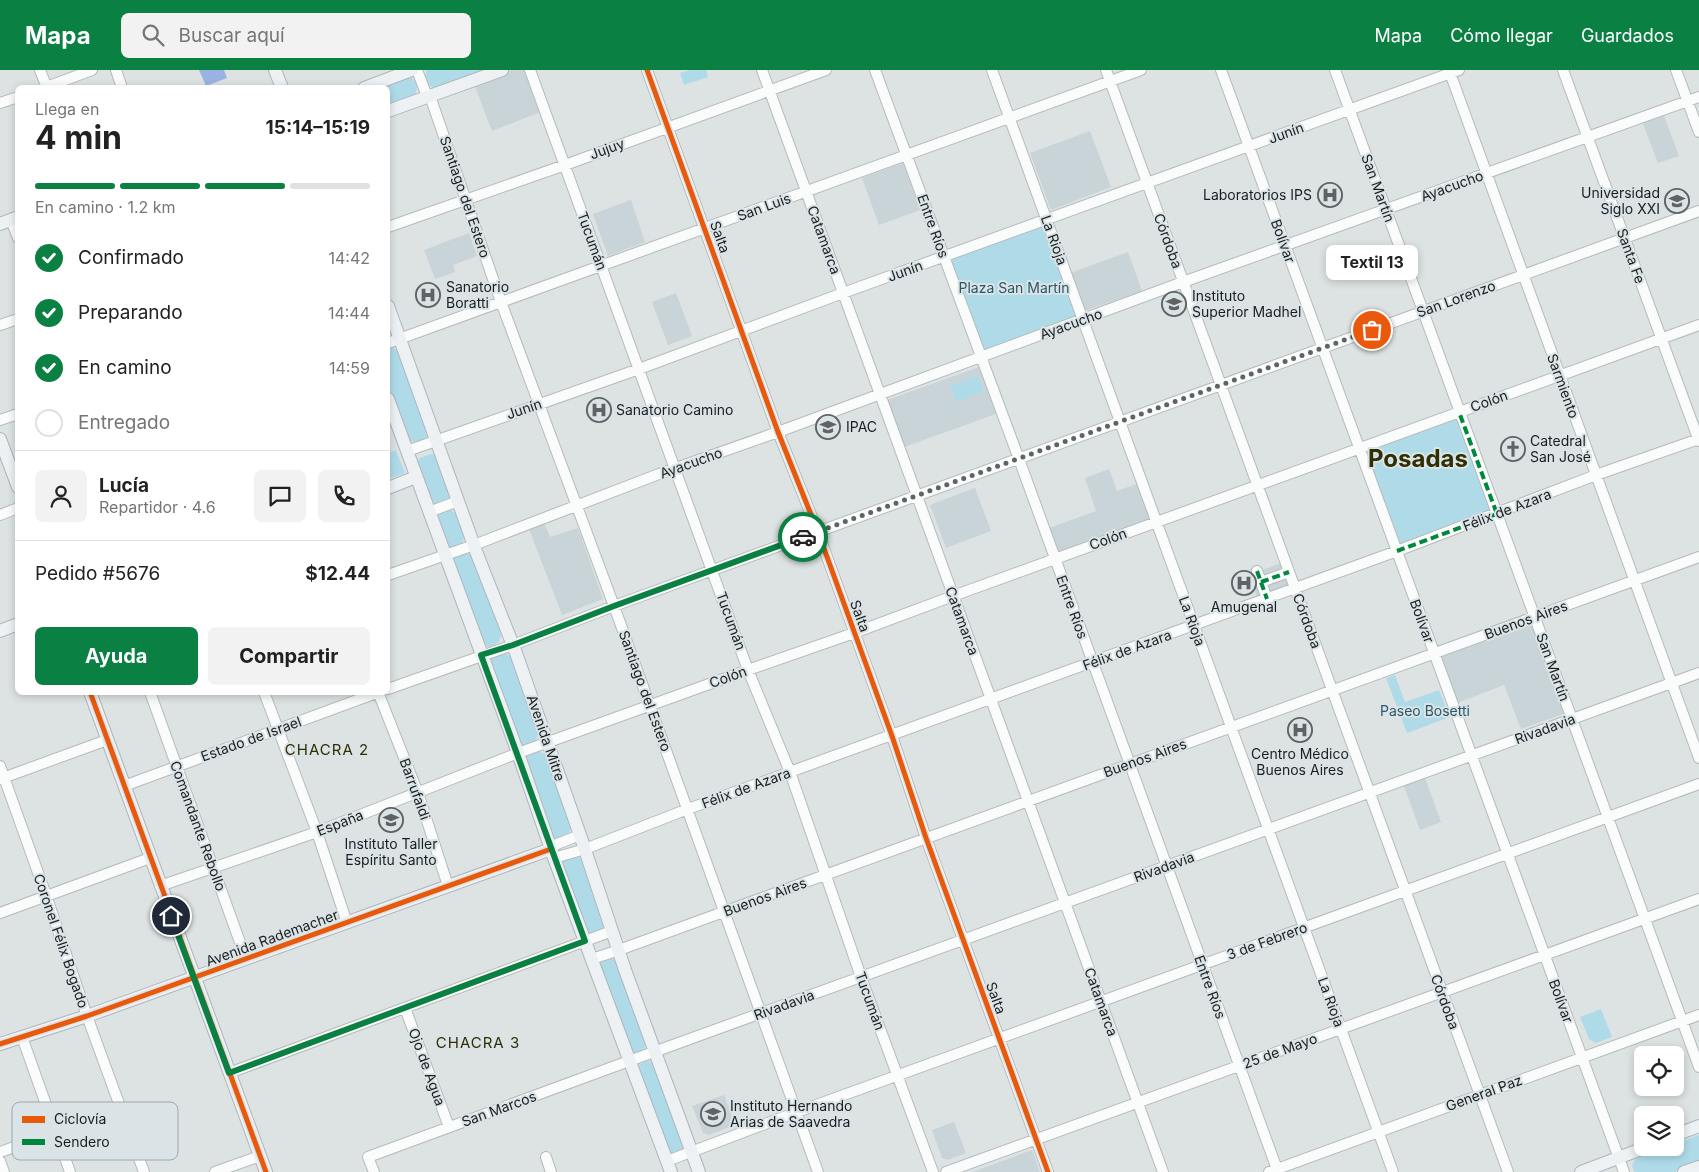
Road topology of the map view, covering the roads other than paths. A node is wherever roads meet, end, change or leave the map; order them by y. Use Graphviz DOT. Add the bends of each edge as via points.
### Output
graph roads {
  1 [pos="40,70"];
  2 [pos="92,70"];
  3 [pos="116,70"];
  4 [pos="275,70"];
  5 [pos="412,70"];
  6 [pos="417,70"];
  7 [pos="502,70"];
  8 [pos="530,70"];
  9 [pos="647,70"];
  10 [pos="762,70"];
  11 [pos="826,70"];
  12 [pos="874,70"];
  13 [pos="992,70"];
  14 [pos="1106,70"];
  15 [pos="1140,70"];
  16 [pos="1221,70"];
  17 [pos="1335,70"];
  18 [pos="1563,70"];
  19 [pos="1676,70"];
  20 [pos="1453,71"];
  21 [pos="1110,81"];
  22 [pos="45,85"];
  23 [pos="51,85"];
  24 [pos="121,85"];
  25 [pos="281,85"];
  26 [pos="372,85"];
  27 [pos="770,91"];
  28 [pos="430,96"];
  29 [pos="1699,97"];
  30 [pos="15,98"];
  31 [pos="1688,101"];
  32 [pos="0,103"];
  33 [pos="390,110"];
  34 [pos="1349,110"];
  35 [pos="1009,118"];
  36 [pos="668,128"];
  37 [pos="1699,132"];
  38 [pos="1588,137"];
  39 [pos="1249,146"];
  40 [pos="906,155"];
  41 [pos="565,165"];
  42 [pos="1486,174"];
  43 [pos="1147,183"];
  44 [pos="806,191"];
  45 [pos="466,198"];
  46 [pos="1385,210"];
  47 [pos="1699,211"];
  48 [pos="9,220"];
  49 [pos="1046,220"];
  50 [pos="390,226"];
  51 [pos="705,228"];
  52 [pos="15,232"];
  53 [pos="1625,238"];
  54 [pos="1285,246"];
  55 [pos="944,256"];
  56 [pos="601,266"];
  57 [pos="1523,275"];
  58 [pos="1183,282"];
  59 [pos="843,293"];
  60 [pos="501,302"];
  61 [pos="1422,312"];
  62 [pos="15,320"];
  63 [pos="390,320"];
  64 [pos="1083,320"];
  65 [pos="0,325"];
  66 [pos="1699,325"];
  67 [pos="742,331"];
  68 [pos="1661,339"];
  69 [pos="393,340"];
  70 [pos="1322,348"];
  71 [pos="981,357"];
  72 [pos="640,368"];
  73 [pos="1560,376"];
  74 [pos="1220,385"];
  75 [pos="880,394"];
  76 [pos="539,403"];
  77 [pos="390,405"];
  78 [pos="1459,412"];
  79 [pos="15,415"];
  80 [pos="0,420"];
  81 [pos="1120,422"];
  82 [pos="778,432"];
  83 [pos="0,439"];
  84 [pos="436,440"];
  85 [pos="1699,440"];
  86 [pos="1359,448"];
  87 [pos="406,451"];
  88 [pos="1019,459"];
  89 [pos="674,469"];
  90 [pos="1596,475"];
  91 [pos="416,477"];
  92 [pos="15,479"];
  93 [pos="1257,485"];
  94 [pos="390,487"];
  95 [pos="917,496"];
  96 [pos="458,501"];
  97 [pos="577,505"];
  98 [pos="15,509"];
  99 [pos="429,512"];
  100 [pos="1497,514"];
  101 [pos="0,515"];
  102 [pos="1156,522"];
  103 [pos="818,532"];
  104 [pos="474,545"];
  105 [pos="1397,551"];
  106 [pos="445,554"];
  107 [pos="1699,557"];
  108 [pos="1054,559"];
  109 [pos="712,570"];
  110 [pos="1257,571"];
  111 [pos="1289,572"];
  112 [pos="390,574"];
  113 [pos="1634,581"];
  114 [pos="1261,582"];
  115 [pos="1295,589"];
  116 [pos="953,596"];
  117 [pos="1267,599"];
  118 [pos="614,606"];
  119 [pos="1534,617"];
  120 [pos="15,625"];
  121 [pos="1194,625"];
  122 [pos="0,631"];
  123 [pos="854,633"];
  124 [pos="513,645"];
  125 [pos="1434,653"];
  126 [pos="481,655"];
  127 [pos="1092,662"];
  128 [pos="748,670"];
  129 [pos="1699,673"];
  130 [pos="1672,683"];
  131 [pos="390,688"];
  132 [pos="1332,691"];
  133 [pos="91,695"];
  134 [pos="151,695"];
  135 [pos="265,695"];
  136 [pos="373,695"];
  137 [pos="379,695"];
  138 [pos="991,699"];
  139 [pos="650,706"];
  140 [pos="1572,719"];
  141 [pos="1231,727"];
  142 [pos="277,730"];
  143 [pos="892,736"];
  144 [pos="107,740"];
  145 [pos="548,743"];
  146 [pos="518,753"];
  147 [pos="1472,756"];
  148 [pos="1699,758"];
  149 [pos="1129,764"];
  150 [pos="0,766"];
  151 [pos="176,766"];
  152 [pos="790,772"];
  153 [pos="2,778"];
  154 [pos="1699,784"];
  155 [pos="124,786"];
  156 [pos="418,793"];
  157 [pos="1369,793"];
  158 [pos="1028,801"];
  159 [pos="688,809"];
  160 [pos="1608,817"];
  161 [pos="1268,830"];
  162 [pos="316,832"];
  163 [pos="580,835"];
  164 [pos="926,838"];
  165 [pos="585,849"];
  166 [pos="552,854"];
  167 [pos="1507,854"];
  168 [pos="150,858"];
  169 [pos="1166,866"];
  170 [pos="213,867"];
  171 [pos="826,874"];
  172 [pos="160,886"];
  173 [pos="448,886"];
  174 [pos="1405,891"];
  175 [pos="46,895"];
  176 [pos="1699,899"];
  177 [pos="1065,903"];
  178 [pos="725,911"];
  179 [pos="0,913"];
  180 [pos="1644,918"];
  181 [pos="347,923"];
  182 [pos="1304,928"];
  183 [pos="612,931"];
  184 [pos="963,940"];
  185 [pos="585,941"];
  186 [pos="618,950"];
  187 [pos="1544,955"];
  188 [pos="246,959"];
  189 [pos="592,959"];
  190 [pos="1202,965"];
  191 [pos="861,977"];
  192 [pos="194,978"];
  193 [pos="1442,992"];
  194 [pos="1101,1002"];
  195 [pos="405,1008"];
  196 [pos="760,1014"];
  197 [pos="1699,1015"];
  198 [pos="87,1016"];
  199 [pos="1682,1021"];
  200 [pos="1341,1029"];
  201 [pos="22,1037"];
  202 [pos="999,1039"];
  203 [pos="0,1044"];
  204 [pos="655,1052"];
  205 [pos="1582,1058"];
  206 [pos="629,1061"];
  207 [pos="1239,1066"];
  208 [pos="1699,1068"];
  209 [pos="229,1073"];
  210 [pos="898,1076"];
  211 [pos="1479,1095"];
  212 [pos="45,1102"];
  213 [pos="118,1102"];
  214 [pos="1137,1103"];
  215 [pos="797,1112"];
  216 [pos="1699,1126"];
  217 [pos="449,1127"];
  218 [pos="1378,1132"];
  219 [pos="1684,1132"];
  220 [pos="1036,1140"];
  221 [pos="12,1148"];
  222 [pos="0,1152"];
  223 [pos="692,1152"];
  224 [pos="1634,1152"];
  225 [pos="260,1156"];
  226 [pos="546,1157"];
  227 [pos="1618,1158"];
  228 [pos="0,1160"];
  229 [pos="66,1160"];
  230 [pos="140,1160"];
  231 [pos="1699,1166"];
  232 [pos="669,1167"];
  233 [pos="1274,1171"];
  234 [pos="4,1172"];
  235 [pos="70,1172"];
  236 [pos="144,1172"];
  237 [pos="215,1172"];
  238 [pos="266,1172"];
  239 [pos="374,1172"];
  240 [pos="551,1172"];
  241 [pos="699,1172"];
  242 [pos="818,1172"];
  243 [pos="933,1172"];
  244 [pos="946,1172"];
  245 [pos="1048,1172"];
  246 [pos="1162,1172"];
  247 [pos="1393,1172"];
  248 [pos="1508,1172"];
  249 [pos="1581,1172"];
  250 [pos="1624,1172"];
  251 [pos="1684,1172"];
  1 -- 22 [label="street"];
  2 -- 23 [label="street"];
  3 -- 24 [label="street"];
  4 -- 25 [label="main road"];
  5 -- 26 [label="main road"];
  6 -- 28 [label="street, Santiago del Estero"];
  7 -- 28 [label="main road"];
  8 -- 41 [label="street, Tucumán"];
  9 -- 36 [label="street, Salta"];
  10 -- 27 [label="street, Catamarca"];
  11 -- 27 [label="street, Jujuy"];
  12 -- 40 [label="street, Entre Ríos"];
  13 -- 35 [label="street, La Rioja"];
  14 -- 21 [label="street, Córdoba"];
  15 -- 21 [label="street, San Luis"];
  16 -- 39 [label="street, Bolívar"];
  17 -- 34 [label="street, San Martín"];
  18 -- 38 [label="street, Santa Fe"];
  19 -- 31 [label="street"];
  20 -- 34 [label="street, Junín"];
  20 -- 42 [label="street, Sarmiento"];
  21 -- 35 [label="street, San Luis"];
  21 -- 43 [label="street, Córdoba"];
  27 -- 36 [label="street, Jujuy"];
  27 -- 44 [label="street, Catamarca"];
  28 -- 33 [label="main road"];
  28 -- 45 [label="street, Santiago del Estero"];
  29 -- 31 [label="street, Ayacucho"];
  30 -- 32 [label="street"];
  31 -- 37 [label="street"];
  31 -- 38 [label="street, Ayacucho"];
  34 -- 39 [label="street, Junín"];
  34 -- 46 [label="street, San Martín"];
  35 -- 40 [label="street, San Luis"];
  35 -- 49 [label="street, La Rioja"];
  36 -- 41 [label="street, Jujuy"];
  36 -- 51 [label="street, Salta"];
  38 -- 42 [label="street, Ayacucho"];
  38 -- 53 [label="street, Santa Fe"];
  39 -- 43 [label="street, Junín"];
  39 -- 54 [label="street, Bolívar"];
  40 -- 44 [label="street, San Luis"];
  40 -- 55 [label="street, Entre Ríos"];
  41 -- 45 [label="street, Jujuy"];
  41 -- 56 [label="street, Tucumán"];
  42 -- 46 [label="street, Ayacucho"];
  42 -- 57 [label="street, Sarmiento"];
  43 -- 49 [label="street, Junín"];
  43 -- 58 [label="street, Córdoba"];
  44 -- 51 [label="street, San Luis"];
  44 -- 59 [label="street, Catamarca"];
  45 -- 50 [label="street, Jujuy"];
  45 -- 60 [label="street, Santiago del Estero"];
  46 -- 54 [label="street, Ayacucho"];
  46 -- 61 [label="street, San Martín"];
  47 -- 53 [label="street, San Lorenzo"];
  48 -- 52 [label="street"];
  49 -- 55 [label="street, Junín"];
  49 -- 64 [label="street, La Rioja"];
  51 -- 56 [label="street, San Luis"];
  51 -- 67 [label="street, Salta"];
  53 -- 57 [label="street, San Lorenzo"];
  53 -- 68 [label="street, Santa Fe"];
  54 -- 58 [label="street, Ayacucho"];
  54 -- 70 [label="street, Bolívar"];
  55 -- 59 [label="street, Junín"];
  55 -- 71 [label="street, Entre Ríos"];
  56 -- 60 [label="street, San Luis"];
  56 -- 72 [label="street, Tucumán"];
  57 -- 61 [label="street, San Lorenzo"];
  57 -- 73 [label="street, Sarmiento"];
  58 -- 64 [label="street, Ayacucho"];
  58 -- 74 [label="street, Córdoba"];
  59 -- 67 [label="street, Junín"];
  59 -- 75 [label="street, Catamarca"];
  60 -- 69 [label="street, San Luis"];
  60 -- 76 [label="street, Santiago del Estero"];
  61 -- 70 [label="street, San Lorenzo"];
  61 -- 78 [label="street, San Martín"];
  62 -- 65 [label="street"];
  63 -- 69 [label="main road, Avenida Mitre"];
  64 -- 71 [label="street, Ayacucho"];
  64 -- 81 [label="street, La Rioja"];
  66 -- 68 [label="street, Colón"];
  67 -- 72 [label="street, Junín"];
  67 -- 82 [label="street, Salta"];
  68 -- 73 [label="street, Colón"];
  68 -- 85 [label="street, Santa Fe"];
  69 -- 84 [label="main road, Avenida Mitre"];
  70 -- 74 [label="street, San Lorenzo"];
  70 -- 86 [label="street, Bolívar"];
  71 -- 75 [label="street, Ayacucho"];
  71 -- 88 [label="street, Entre Ríos"];
  72 -- 76 [label="street, Junín"];
  72 -- 89 [label="street, Tucumán"];
  73 -- 78 [label="street, Colón"];
  73 -- 90 [label="street, Sarmiento"];
  74 -- 81 [label="street, San Lorenzo"];
  74 -- 93 [label="street, Córdoba"];
  75 -- 82 [label="street, Ayacucho"];
  75 -- 95 [label="street, Catamarca"];
  76 -- 84 [label="street, Junín"];
  76 -- 97 [label="street, Santiago del Estero"];
  77 -- 87 [label="main road"];
  78 -- 86 [label="street, Colón"];
  78 -- 100 [label="street, San Martín"];
  79 -- 80 [label="street"];
  81 -- 88 [label="street, San Lorenzo"];
  81 -- 102 [label="street, La Rioja"];
  82 -- 89 [label="street, Ayacucho"];
  82 -- 103 [label="street, Salta"];
  83 -- 92 [label="main road"];
  84 -- 87 [label="street, Junín"];
  84 -- 96 [label="main road, Avenida Mitre"];
  85 -- 90 [label="street, Félix de Azara"];
  86 -- 93 [label="street, Colón"];
  86 -- 105 [label="street, Bolívar"];
  87 -- 91 [label="main road"];
  88 -- 95 [label="street, San Lorenzo"];
  88 -- 108 [label="street, Entre Ríos"];
  89 -- 97 [label="street, Ayacucho"];
  89 -- 109 [label="street, Tucumán"];
  90 -- 100 [label="street, Félix de Azara"];
  90 -- 113 [label="street, Sarmiento"];
  91 -- 94 [label="main road"];
  91 -- 99 [label="main road"];
  93 -- 102 [label="street, Colón"];
  93 -- 111 [label="street, Córdoba"];
  95 -- 103 [label="street, San Lorenzo"];
  95 -- 116 [label="street, Catamarca"];
  96 -- 99 [label="street"];
  96 -- 104 [label="main road, Avenida Mitre"];
  97 -- 104 [label="street, Ayacucho"];
  97 -- 118 [label="street, Santiago del Estero"];
  98 -- 101 [label="street"];
  99 -- 106 [label="main road"];
  100 -- 105 [label="street, Félix de Azara"];
  100 -- 119 [label="street, San Martín"];
  102 -- 108 [label="street, Colón"];
  102 -- 121 [label="street, La Rioja"];
  103 -- 109 [label="street, San Lorenzo"];
  103 -- 123 [label="street, Salta"];
  104 -- 106 [label="street, Ayacucho"];
  104 -- 124 [label="main road, Avenida Mitre"];
  105 -- 115 [label="street, Félix de Azara"];
  105 -- 125 [label="street, Bolívar"];
  106 -- 112 [label="street, Ayacucho"];
  106 -- 126 [label="main road"];
  107 -- 113 [label="street, Buenos Aires"];
  108 -- 116 [label="street, Colón"];
  108 -- 127 [label="street, Entre Ríos"];
  109 -- 118 [label="street, San Lorenzo"];
  109 -- 128 [label="street, Tucumán"];
  110 -- 114 [label="street"];
  111 -- 114 [label="street"];
  111 -- 115 [label="street, Córdoba"];
  113 -- 119 [label="street, Buenos Aires"];
  113 -- 130 [label="street, Sarmiento"];
  114 -- 117 [label="street"];
  115 -- 117 [label="street, Félix de Azara"];
  115 -- 132 [label="street, Córdoba"];
  116 -- 123 [label="street, Colón"];
  116 -- 138 [label="street, Catamarca"];
  117 -- 121 [label="street, Félix de Azara"];
  118 -- 124 [label="street, San Lorenzo"];
  118 -- 139 [label="street, Santiago del Estero"];
  119 -- 125 [label="street, Buenos Aires"];
  119 -- 140 [label="street, San Martín"];
  120 -- 122 [label="main road"];
  121 -- 127 [label="street, Félix de Azara"];
  121 -- 141 [label="street, La Rioja"];
  123 -- 128 [label="street, Colón"];
  123 -- 143 [label="street, Salta"];
  124 -- 126 [label="street, San Lorenzo"];
  124 -- 145 [label="main road, Avenida Mitre"];
  125 -- 132 [label="street, Buenos Aires"];
  125 -- 147 [label="street, Bolívar"];
  126 -- 131 [label="street"];
  126 -- 146 [label="main road"];
  127 -- 138 [label="street, Félix de Azara"];
  127 -- 149 [label="street, Entre Ríos"];
  128 -- 139 [label="street, Colón"];
  128 -- 152 [label="street, Tucumán"];
  129 -- 130 [label="street, Rivadavia"];
  130 -- 140 [label="street, Rivadavia"];
  130 -- 148 [label="street, Sarmiento"];
  132 -- 141 [label="street, Buenos Aires"];
  132 -- 157 [label="street, Córdoba"];
  133 -- 144 [label="main road"];
  134 -- 151 [label="street, Comandante Rebollo"];
  135 -- 142 [label="street"];
  136 -- 142 [label="street, Estado de Israel"];
  137 -- 156 [label="street, Barrufaldi"];
  138 -- 143 [label="street, Félix de Azara"];
  138 -- 158 [label="street, Catamarca"];
  139 -- 145 [label="street, Colón"];
  139 -- 159 [label="street, Santiago del Estero"];
  140 -- 147 [label="street, Rivadavia"];
  140 -- 160 [label="street, San Martín"];
  141 -- 149 [label="street, Buenos Aires"];
  141 -- 161 [label="street, La Rioja"];
  142 -- 151 [label="street, Estado de Israel"];
  142 -- 162 [label="street"];
  143 -- 152 [label="street, Félix de Azara"];
  143 -- 164 [label="street, Salta"];
  144 -- 153 [label="street"];
  144 -- 155 [label="main road"];
  145 -- 146 [label="street, Colón"];
  145 -- 163 [label="main road, Avenida Mitre"];
  146 -- 156 [label="street, España"];
  146 -- 166 [label="main road"];
  147 -- 157 [label="street, Rivadavia"];
  147 -- 167 [label="street, Bolívar"];
  149 -- 158 [label="street, Buenos Aires"];
  149 -- 169 [label="street, Entre Ríos"];
  150 -- 153 [label="street, Coronel Félix Bogado"];
  151 -- 155 [label="street, Estado de Israel"];
  151 -- 170 [label="street, Comandante Rebollo"];
  152 -- 159 [label="street, Félix de Azara"];
  152 -- 171 [label="street, Tucumán"];
  153 -- 175 [label="street, Coronel Félix Bogado"];
  154 -- 160 [label="street, 3 de Febrero"];
  155 -- 168 [label="main road"];
  156 -- 162 [label="street, España"];
  156 -- 173 [label="street, Barrufaldi"];
  157 -- 161 [label="street, Rivadavia"];
  157 -- 174 [label="street, Córdoba"];
  158 -- 164 [label="street, Buenos Aires"];
  158 -- 177 [label="street, Catamarca"];
  159 -- 165 [label="street, Félix de Azara"];
  159 -- 178 [label="street, Santiago del Estero"];
  160 -- 167 [label="street, 3 de Febrero"];
  160 -- 180 [label="street, San Martín"];
  161 -- 169 [label="street, Rivadavia"];
  161 -- 182 [label="street, La Rioja"];
  162 -- 170 [label="street, España"];
  162 -- 181 [label="street"];
  163 -- 165 [label="main road, Avenida Mitre"];
  163 -- 166 [label="street" via="557,844"];
  164 -- 171 [label="street, Buenos Aires"];
  164 -- 184 [label="street, Salta"];
  165 -- 166 [label="street, Félix de Azara"];
  165 -- 183 [label="main road, Avenida Mitre"];
  166 -- 173 [label="main road, Avenida Rademacher"];
  166 -- 185 [label="main road"];
  167 -- 174 [label="street, 3 de Febrero"];
  167 -- 187 [label="street, Bolívar"];
  168 -- 172 [label="main road"];
  168 -- 175 [label="street"];
  169 -- 177 [label="street, Rivadavia"];
  169 -- 190 [label="street, Entre Ríos"];
  170 -- 172 [label="street, España"];
  170 -- 188 [label="street, Comandante Rebollo"];
  171 -- 178 [label="street, Buenos Aires"];
  171 -- 191 [label="street, Tucumán"];
  172 -- 192 [label="main road"];
  173 -- 181 [label="main road, Avenida Rademacher"];
  174 -- 182 [label="street, 3 de Febrero"];
  174 -- 193 [label="street, Córdoba"];
  175 -- 179 [label="street"];
  175 -- 198 [label="street, Coronel Félix Bogado"];
  176 -- 180 [label="street, 25 de Mayo"];
  177 -- 184 [label="street, Rivadavia"];
  177 -- 194 [label="street, Catamarca"];
  178 -- 186 [label="street, Buenos Aires"];
  178 -- 196 [label="street, Santiago del Estero"];
  180 -- 187 [label="street, 25 de Mayo"];
  180 -- 199 [label="street, San Martín"];
  181 -- 188 [label="main road, Avenida Rademacher"];
  182 -- 190 [label="street, 3 de Febrero"];
  182 -- 200 [label="street, La Rioja"];
  183 -- 185 [label="street"];
  183 -- 186 [label="main road, Avenida Mitre"];
  184 -- 191 [label="street, Rivadavia"];
  184 -- 202 [label="street, Salta"];
  185 -- 189 [label="main road"];
  185 -- 195 [label="street"];
  186 -- 189 [label="street, Buenos Aires"];
  186 -- 204 [label="main road, Avenida Mitre"];
  187 -- 193 [label="street, 25 de Mayo"];
  187 -- 205 [label="street, Bolívar"];
  188 -- 192 [label="main road, Avenida Rademacher"];
  189 -- 206 [label="main road"];
  190 -- 194 [label="street, 3 de Febrero"];
  190 -- 207 [label="street, Entre Ríos"];
  191 -- 196 [label="street, Rivadavia"];
  191 -- 210 [label="street, Tucumán"];
  192 -- 198 [label="main road, Avenida Rademacher"];
  192 -- 209 [label="main road"];
  193 -- 200 [label="street, 25 de Mayo"];
  193 -- 211 [label="street, Córdoba"];
  194 -- 202 [label="street, 3 de Febrero"];
  194 -- 214 [label="street, Catamarca"];
  195 -- 209 [label="street"];
  195 -- 217 [label="street, Ojo de Agua"];
  196 -- 204 [label="street, Rivadavia"];
  196 -- 215 [label="street, Santiago del Estero"];
  197 -- 199 [label="street, General Paz"];
  198 -- 201 [label="main road, Avenida Rademacher"];
  198 -- 213 [label="street, Coronel Félix Bogado"];
  199 -- 205 [label="street, General Paz"];
  199 -- 208 [label="street, San Martín"];
  200 -- 207 [label="street, 25 de Mayo"];
  200 -- 218 [label="street, La Rioja"];
  201 -- 203 [label="main road, Avenida Rademacher"];
  201 -- 212 [label="street"];
  202 -- 210 [label="street, 3 de Febrero"];
  202 -- 220 [label="street, Salta"];
  204 -- 206 [label="street, Rivadavia"];
  204 -- 223 [label="main road, Avenida Mitre"];
  205 -- 211 [label="street, General Paz"];
  205 -- 227 [label="street, Bolívar"];
  206 -- 217 [label="street, San Marcos"];
  206 -- 232 [label="main road"];
  207 -- 214 [label="street, 25 de Mayo"];
  207 -- 233 [label="street, Entre Ríos"];
  209 -- 225 [label="main road"];
  210 -- 215 [label="street, 3 de Febrero"];
  210 -- 243 [label="street, Tucumán"];
  211 -- 218 [label="street, General Paz"];
  211 -- 248 [label="street, Córdoba"];
  214 -- 220 [label="street, 25 de Mayo"];
  214 -- 246 [label="street, Catamarca"];
  215 -- 223 [label="street, 3 de Febrero"];
  215 -- 242 [label="street, Santiago del Estero"];
  216 -- 219 [label="main road"];
  217 -- 239 [label="street, San Marcos" via="368,1157"];
  218 -- 233 [label="street, General Paz"];
  218 -- 247 [label="street, La Rioja"];
  220 -- 244 [label="street, 25 de Mayo"];
  220 -- 245 [label="street, Salta"];
  221 -- 222 [label="street"];
  223 -- 232 [label="street, 3 de Febrero"];
  223 -- 241 [label="main road, Avenida Mitre"];
  224 -- 227 [label="main road"];
  225 -- 237 [label="street"];
  225 -- 238 [label="main road"];
  226 -- 240 [label="street"];
  227 -- 249 [label="main road"];
  227 -- 250 [label="street, Bolívar"];
  228 -- 234 [label="street"];
  229 -- 235 [label="street"];
  230 -- 236 [label="street, Coronel Félix Bogado"];
  231 -- 251 [label="main road"];
}
